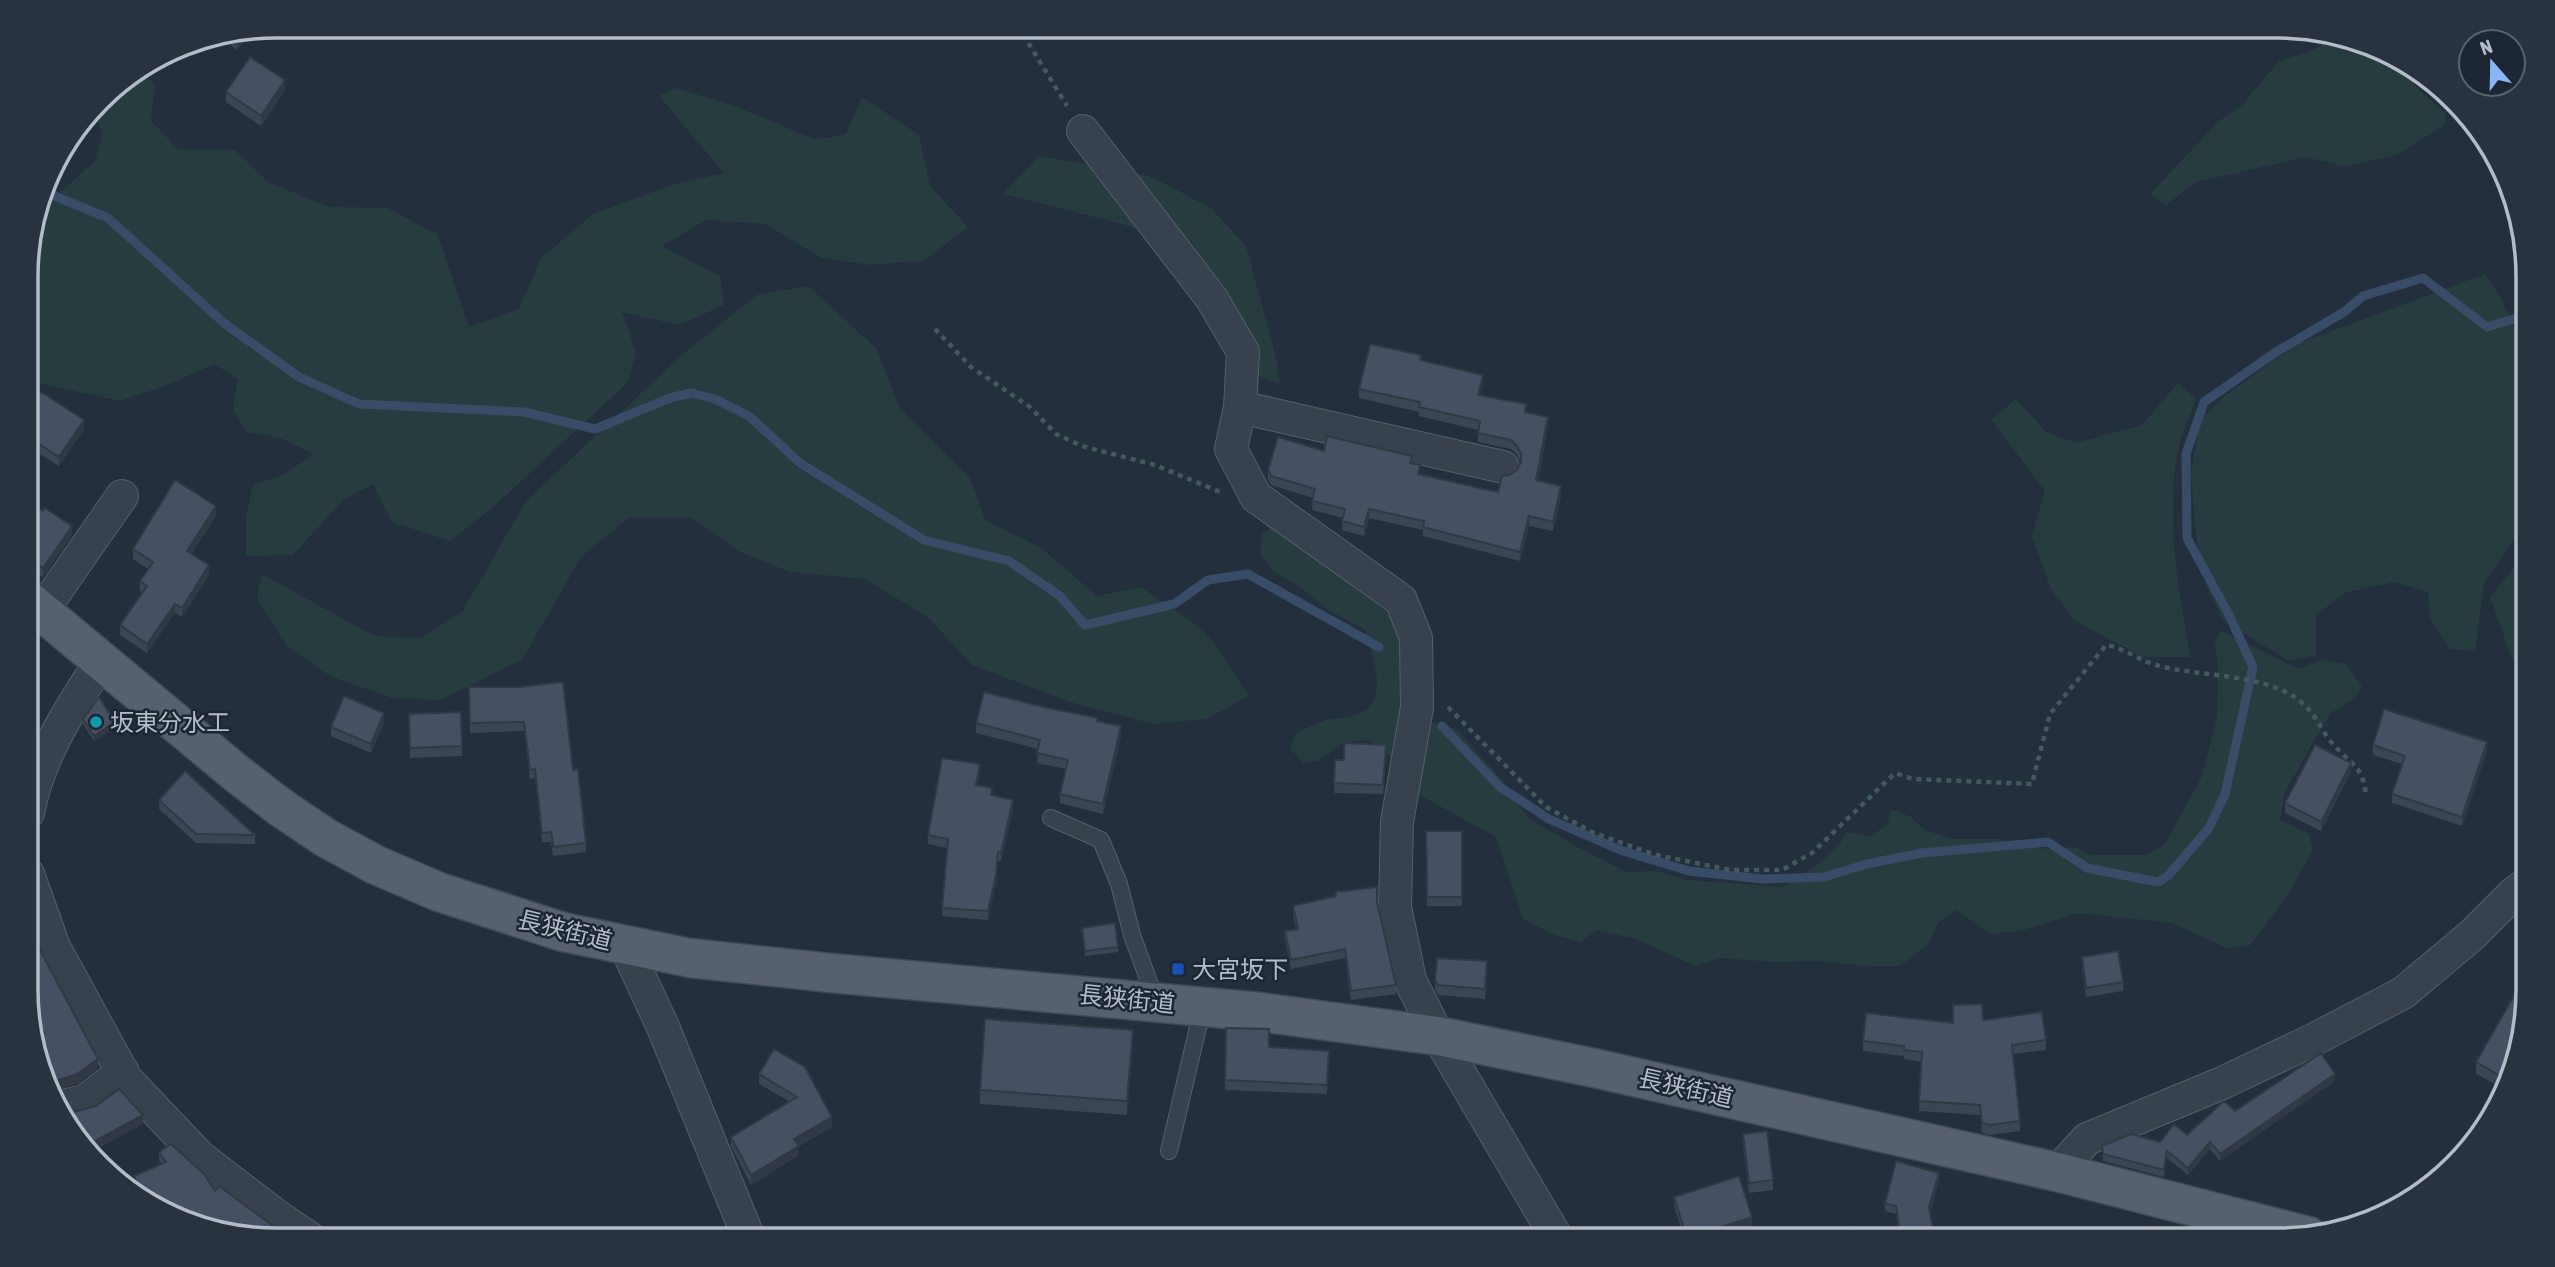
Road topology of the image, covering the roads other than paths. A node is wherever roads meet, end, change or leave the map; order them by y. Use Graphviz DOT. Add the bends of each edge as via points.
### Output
graph roads {
  1 [pos="1083,131"];
  2 [pos="1240,407"];
  3 [pos="1503,467"];
  4 [pos="122,496"];
  5 [pos="39,601"];
  6 [pos="39,608"];
  7 [pos="102,660"];
  8 [pos="38,770"];
  9 [pos="1051,818"];
  10 [pos="2516,892"];
  11 [pos="38,902"];
  12 [pos="625,946"];
  13 [pos="1156,1002"];
  14 [pos="1203,1006"];
  15 [pos="1438,1036"];
  16 [pos="122,1072"];
  17 [pos="68,1105"];
  18 [pos="1170,1151"];
  19 [pos="2057,1172"];
  20 [pos="295,1228"];
  21 [pos="745,1228"];
  22 [pos="1551,1228"];
  23 [pos="2277,1228"];
  1 -- 2 [label="street" via="1212,299 1242,352"];
  2 -- 3 [label="street"];
  2 -- 15 [label="street" via="1231,449 1254,494 1401,600 1416,638 1417,707 1397,822 1395,907 1410,980"];
  4 -- 5 [label="street"];
  6 -- 7 [label="main road, 長狭街道"];
  7 -- 8 [label="street"];
  7 -- 12 [label="main road, 長狭街道" via="189,736 326,838 439,892 507,916"];
  9 -- 13 [label="lane" via="1101,840"];
  10 -- 19 [label="street" via="2403,993 2220,1084 2087,1139"];
  11 -- 16 [label="street" via="54,947"];
  12 -- 13 [label="main road, 長狭街道" via="831,973"];
  12 -- 21 [label="street"];
  13 -- 14 [label="main road, 長狭街道"];
  14 -- 15 [label="main road, 長狭街道"];
  14 -- 18 [label="lane"];
  15 -- 19 [label="main road, 長狭街道"];
  15 -- 22 [label="street"];
  16 -- 17 [label="street" via="85,1101"];
  16 -- 20 [label="street" via="200,1157"];
  19 -- 23 [label="main road, 長狭街道"];
}
